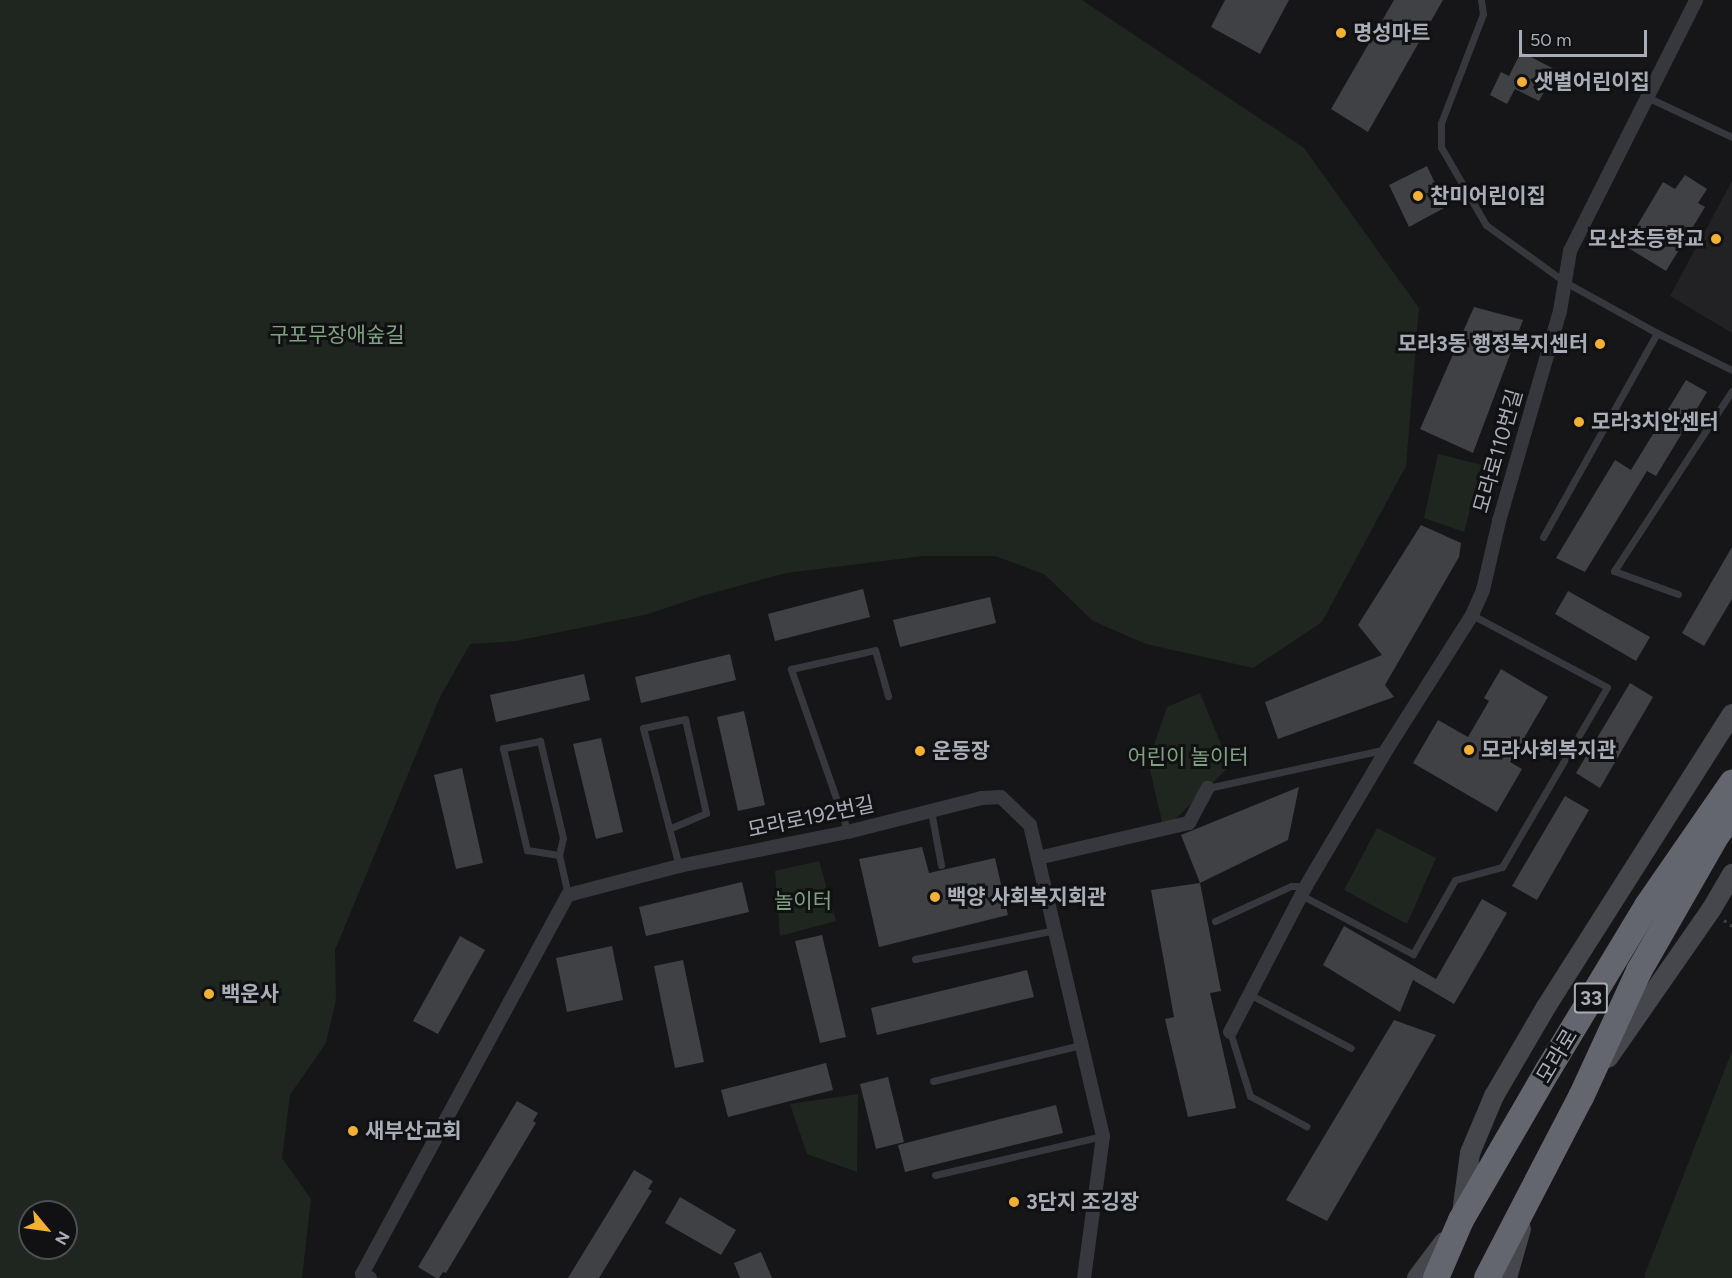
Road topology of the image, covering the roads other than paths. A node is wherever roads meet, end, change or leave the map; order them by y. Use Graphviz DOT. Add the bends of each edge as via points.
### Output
graph roads {
  1 [pos="1481,0"];
  2 [pos="1696,0"];
  3 [pos="1649,98"];
  4 [pos="1732,137"];
  5 [pos="1565,282"];
  6 [pos="1657,333"];
  7 [pos="1732,370"];
  8 [pos="1732,391"];
  9 [pos="1543,537"];
  10 [pos="1678,594"];
  11 [pos="1472,615"];
  12 [pos="888,696"];
  13 [pos="1732,714"];
  14 [pos="1387,749"];
  15 [pos="1732,783"];
  16 [pos="1208,788"];
  17 [pos="931,811"];
  18 [pos="1732,815"];
  19 [pos="671,828"];
  20 [pos="848,832"];
  21 [pos="559,855"];
  22 [pos="1038,858"];
  23 [pos="941,865"];
  24 [pos="678,866"];
  25 [pos="1732,874"];
  26 [pos="1304,891"];
  27 [pos="568,895"];
  28 [pos="1215,921"];
  29 [pos="1054,930"];
  30 [pos="915,959"];
  31 [pos="1249,994"];
  32 [pos="1230,1032"];
  33 [pos="1081,1045"];
  34 [pos="1351,1048"];
  35 [pos="933,1081"];
  36 [pos="1581,1097"];
  37 [pos="1306,1126"];
  38 [pos="1102,1137"];
  39 [pos="935,1175"];
  40 [pos="1534,1188"];
  41 [pos="1461,1220"];
  42 [pos="370,1278"];
  43 [pos="1084,1278"];
  44 [pos="1417,1278"];
  45 [pos="1436,1278"];
  46 [pos="1487,1278"];
  47 [pos="1507,1278"];
  1 -- 5 [label="lane" via="1483,14 1442,123 1441,147 1486,225"];
  2 -- 3 [label="street, 모라로110번길"];
  3 -- 4 [label="lane"];
  3 -- 5 [label="street, 모라로110번길" via="1570,251"];
  5 -- 6 [label="lane"];
  5 -- 11 [label="street, 모라로110번길" via="1483,590"];
  6 -- 7 [label="lane"];
  6 -- 9 [label="lane"];
  8 -- 10 [label="lane" via="1614,571"];
  11 -- 14 [label="street, 모라로110번길"];
  11 -- 26 [label="lane" via="1607,687 1502,867 1455,880 1413,954"];
  12 -- 20 [label="lane" via="875,650 790,669"];
  13 -- 41 [label="main road" via="1494,1096 1470,1153"];
  14 -- 16 [label="lane"];
  14 -- 26 [label="street, 모라로110번길"];
  15 -- 41 [label="highway, 모라로 / 33" via="1647,906"];
  16 -- 22 [label="street" via="1189,823"];
  17 -- 20 [label="street, 모라로192번길"];
  17 -- 22 [label="street, 모라로192번길" via="1001,797 1030,825"];
  17 -- 23 [label="lane"];
  18 -- 36 [label="highway, 모라로 / 33" via="1639,971"];
  19 -- 19 [label="lane" via="665,818 643,728 685,719 706,813"];
  19 -- 24 [label="lane"];
  20 -- 24 [label="street, 모라로192번길"];
  21 -- 21 [label="lane" via="527,850 503,748 540,741 563,838"];
  21 -- 27 [label="lane"];
  22 -- 29 [label="street, 모라로192번길"];
  24 -- 27 [label="street, 모라로192번길"];
  25 -- 36 [label="main road"];
  26 -- 28 [label="lane" via="1291,886"];
  26 -- 31 [label="street, 모라로110번길"];
  27 -- 42 [label="street" via="362,1274"];
  29 -- 30 [label="lane"];
  29 -- 33 [label="street, 모라로192번길"];
  31 -- 32 [label="street, 모라로110번길"];
  31 -- 34 [label="lane"];
  32 -- 37 [label="lane" via="1250,1096"];
  33 -- 35 [label="lane"];
  33 -- 38 [label="street, 모라로192번길"];
  36 -- 40 [label="highway, 모라로 / 33"];
  38 -- 39 [label="lane"];
  38 -- 43 [label="street, 모라로192번길"];
  40 -- 46 [label="highway, 모라로 / 33"];
  40 -- 47 [label="main road"];
  41 -- 44 [label="main road"];
  41 -- 45 [label="highway, 모라로 / 33"];
}
